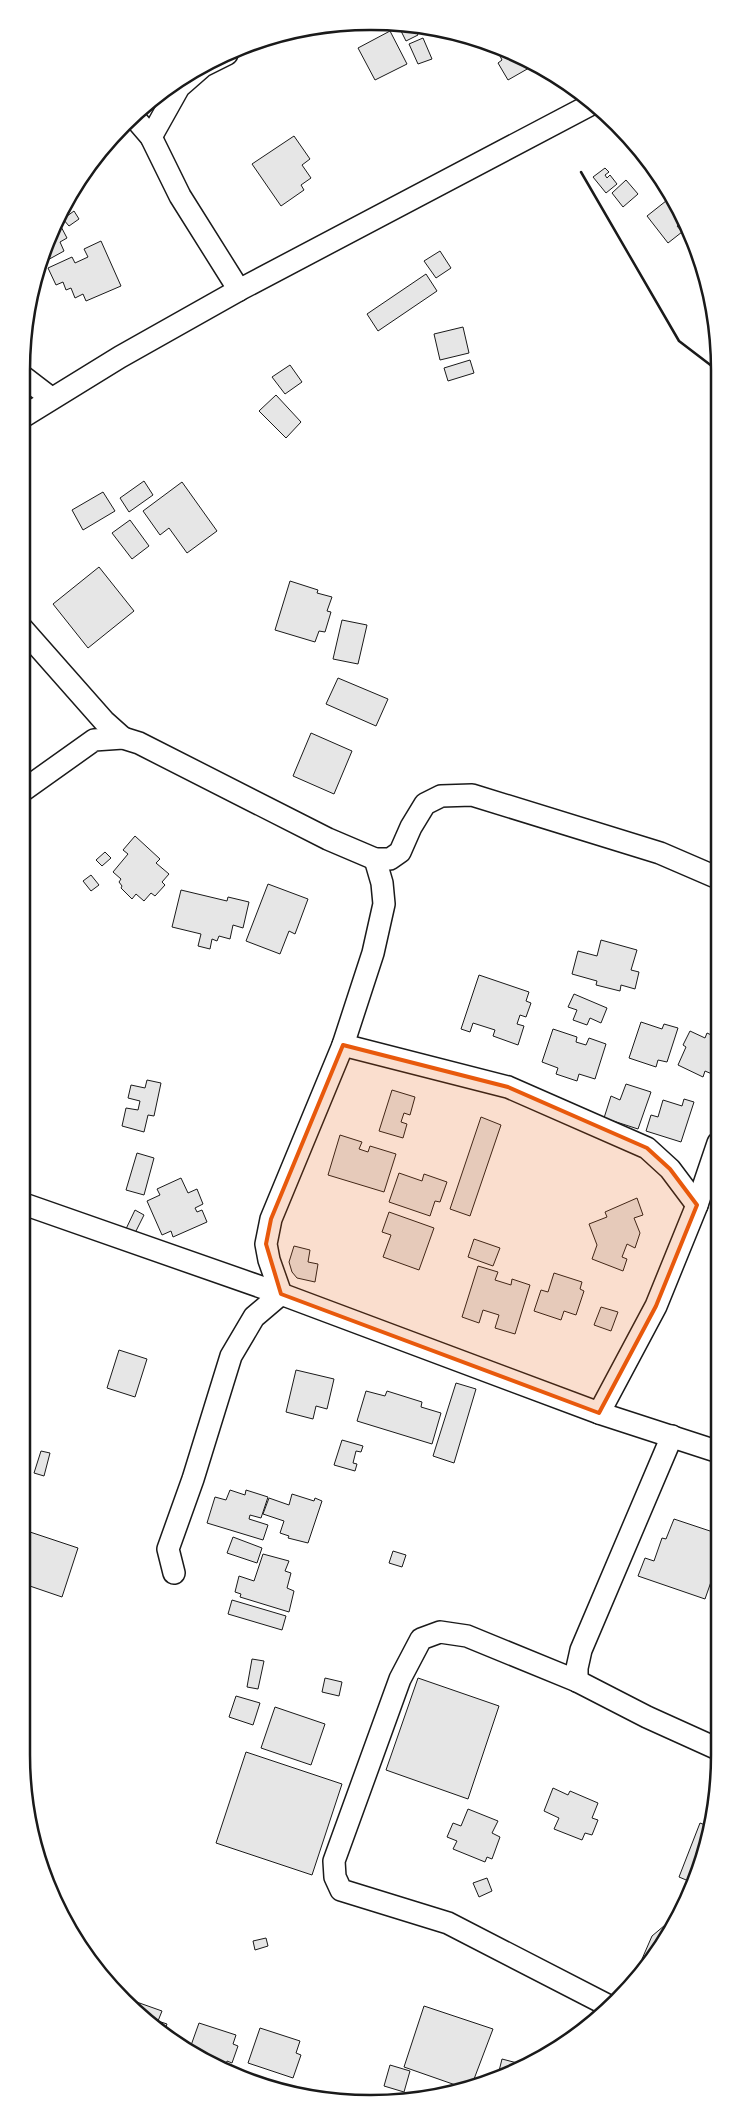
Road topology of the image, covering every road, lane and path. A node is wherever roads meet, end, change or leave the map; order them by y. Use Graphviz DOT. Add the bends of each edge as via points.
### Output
graph roads {
  1 [pos="178,89"];
  2 [pos="586,107"];
  3 [pos="138,122"];
  4 [pos="151,137"];
  5 [pos="239,290"];
  6 [pos="30,382"];
  7 [pos="51,398"];
  8 [pos="30,412"];
  9 [pos="30,637"];
  10 [pos="95,710"];
  11 [pos="123,738"];
  12 [pos="84,748"];
  13 [pos="30,786"];
  14 [pos="375,859"];
  15 [pos="711,875"];
  16 [pos="343,1044"];
  17 [pos="711,1163"];
  18 [pos="697,1205"];
  19 [pos="30,1206"];
  20 [pos="281,1294"];
  21 [pos="599,1413"];
  22 [pos="672,1436"];
  23 [pos="711,1449"];
  24 [pos="174,1574"];
  25 [pos="578,1681"];
  26 [pos="711,1746"];
  27 [pos="603,2003"];
  1 -- 4 [label="street"];
  2 -- 5 [label="street"];
  3 -- 4 [label="street"];
  4 -- 5 [label="street" via="180,196"];
  5 -- 7 [label="street"];
  6 -- 7 [label="street"];
  7 -- 8 [label="street"];
  9 -- 10 [label="street"];
  10 -- 11 [label="street"];
  10 -- 12 [label="street"];
  11 -- 12 [label="street" via="94,740"];
  11 -- 14 [label="street"];
  12 -- 13 [label="street"];
  14 -- 15 [label="street" via="390,859 400,852 425,804 441,796 472,795 660,853"];
  14 -- 16 [label="street" via="384,904 373,953"];
  16 -- 18 [label="street" via="508,1087 647,1148 670,1169"];
  16 -- 20 [label="street" via="271,1219 266,1244"];
  17 -- 18 [label="street"];
  18 -- 21 [label="street" via="656,1306"];
  19 -- 20 [label="street"];
  20 -- 21 [label="street"];
  20 -- 24 [label="street" via="254,1317 231,1356 168,1549"];
  21 -- 22 [label="street"];
  22 -- 23 [label="street"];
  22 -- 25 [label="street" via="581,1650 576,1668"];
  25 -- 26 [label="street"];
  25 -- 27 [label="street" via="467,1636 440,1632 421,1639 400,1679 334,1861 335,1877 341,1890 448,1923"];
}
